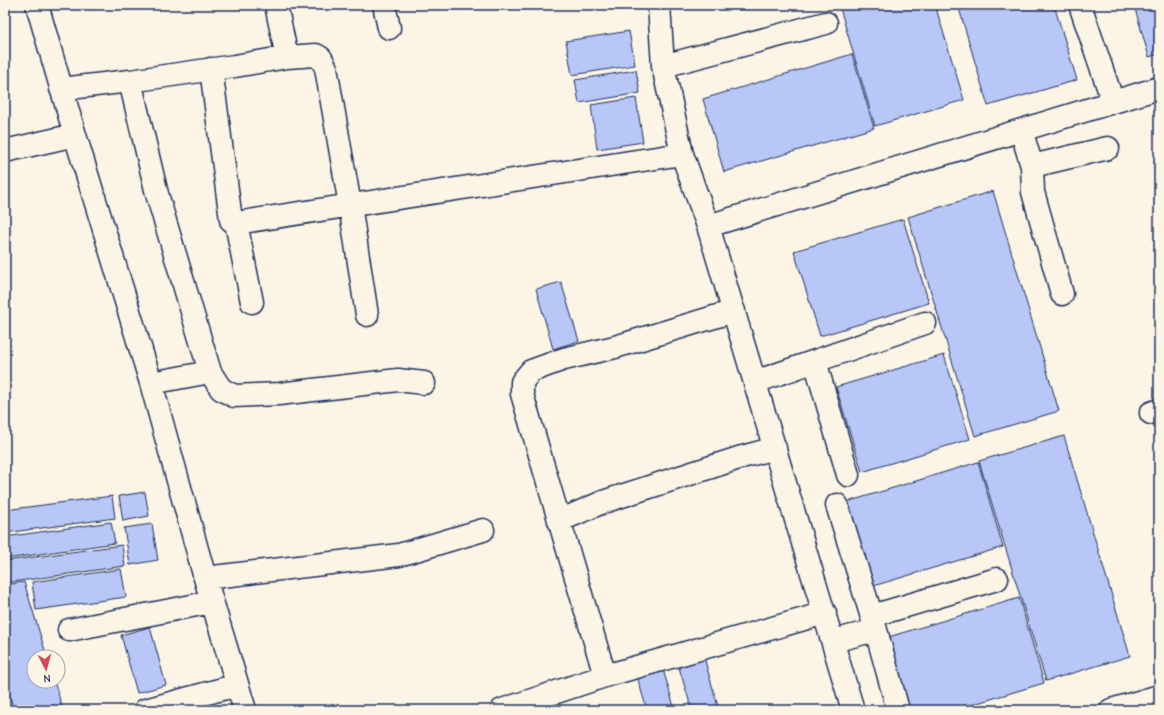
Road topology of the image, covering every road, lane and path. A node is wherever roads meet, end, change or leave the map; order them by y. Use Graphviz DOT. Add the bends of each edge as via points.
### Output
graph roads {
  1 [pos="37,5"];
  2 [pos="276,5"];
  3 [pos="384,5"];
  4 [pos="659,5"];
  5 [pos="1080,5"];
  6 [pos="826,23"];
  7 [pos="389,28"];
  8 [pos="287,57"];
  9 [pos="663,66"];
  10 [pos="211,69"];
  11 [pos="130,81"];
  12 [pos="1159,88"];
  13 [pos="61,89"];
  14 [pos="1112,102"];
  15 [pos="1021,130"];
  16 [pos="74,135"];
  17 [pos="1108,148"];
  18 [pos="5,151"];
  19 [pos="682,154"];
  20 [pos="1032,166"];
  21 [pos="350,205"];
  22 [pos="236,223"];
  23 [pos="708,226"];
  24 [pos="1062,294"];
  25 [pos="252,302"];
  26 [pos="734,311"];
  27 [pos="367,315"];
  28 [pos="925,323"];
  29 [pos="815,361"];
  30 [pos="210,372"];
  31 [pos="424,382"];
  32 [pos="755,382"];
  33 [pos="152,383"];
  34 [pos="775,448"];
  35 [pos="848,475"];
  36 [pos="837,505"];
  37 [pos="559,521"];
  38 [pos="483,530"];
  39 [pos="205,578"];
  40 [pos="997,579"];
  41 [pos="212,602"];
  42 [pos="825,613"];
  43 [pos="874,623"];
  44 [pos="69,630"];
  45 [pos="833,641"];
  46 [pos="604,676"];
  47 [pos="237,685"];
  48 [pos="1159,696"];
  49 [pos="145,710"];
  50 [pos="245,710"];
  51 [pos="502,710"];
  52 [pos="853,710"];
  53 [pos="898,710"];
  54 [pos="1111,710"];
  1 -- 13 [label="street"];
  2 -- 8 [label="street"];
  3 -- 7 [label="street"];
  4 -- 9 [label="street"];
  5 -- 14 [label="street"];
  6 -- 9 [label="street"];
  8 -- 10 [label="street"];
  8 -- 21 [label="street" via="316,55 321,58 326,68"];
  9 -- 19 [label="street"];
  10 -- 11 [label="street"];
  10 -- 22 [label="street" via="231,220"];
  11 -- 13 [label="street"];
  11 -- 30 [label="street" via="157,194"];
  12 -- 14 [label="street"];
  13 -- 16 [label="street"];
  14 -- 15 [label="street"];
  15 -- 20 [label="street"];
  15 -- 23 [label="street"];
  16 -- 18 [label="street"];
  16 -- 33 [label="street"];
  17 -- 20 [label="street"];
  19 -- 21 [label="street"];
  19 -- 23 [label="street"];
  20 -- 24 [label="street" via="1033,192"];
  21 -- 22 [label="street"];
  21 -- 27 [label="street"];
  22 -- 25 [label="street"];
  23 -- 26 [label="street"];
  26 -- 32 [label="street"];
  26 -- 37 [label="street" via="615,347 564,359 531,371 522,382 522,394"];
  28 -- 29 [label="street"];
  29 -- 32 [label="street"];
  29 -- 35 [label="street"];
  30 -- 31 [label="street" via="221,390 234,396 279,394 391,381"];
  30 -- 33 [label="street"];
  32 -- 34 [label="street"];
  33 -- 39 [label="street"];
  34 -- 37 [label="street" via="603,502"];
  34 -- 42 [label="street"];
  36 -- 43 [label="street"];
  37 -- 46 [label="street"];
  38 -- 39 [label="street" via="399,555"];
  39 -- 41 [label="street"];
  40 -- 43 [label="street"];
  41 -- 44 [label="street"];
  41 -- 47 [label="street"];
  42 -- 45 [label="street"];
  42 -- 46 [label="street"];
  43 -- 45 [label="street"];
  43 -- 53 [label="street"];
  45 -- 52 [label="street"];
  46 -- 51 [label="street"];
  47 -- 49 [label="street"];
  47 -- 50 [label="street"];
  48 -- 54 [label="street"];
}
